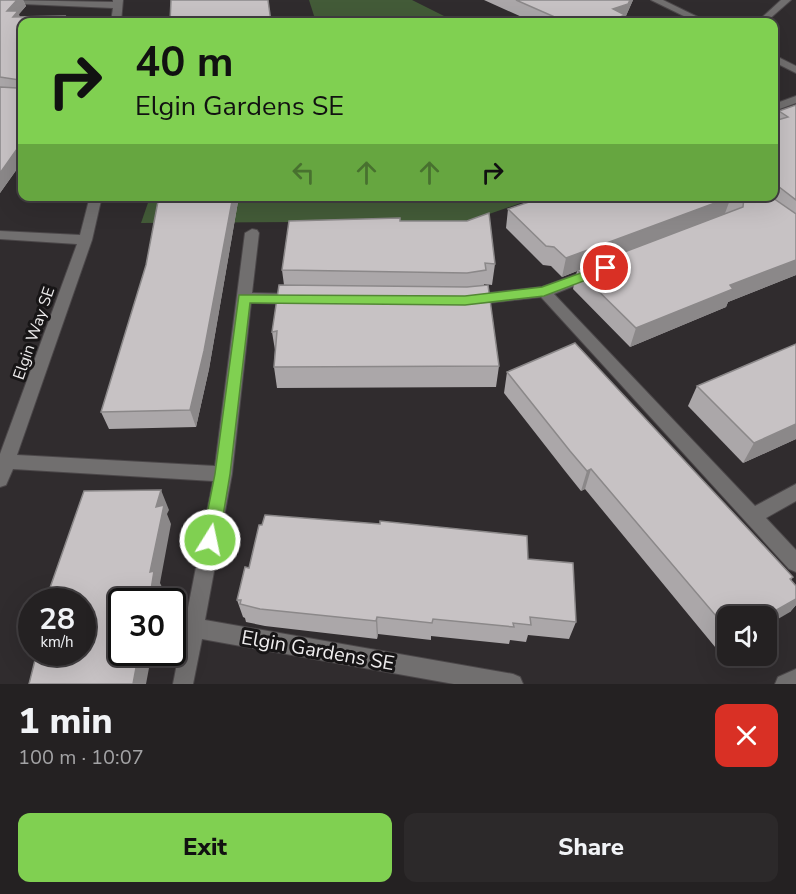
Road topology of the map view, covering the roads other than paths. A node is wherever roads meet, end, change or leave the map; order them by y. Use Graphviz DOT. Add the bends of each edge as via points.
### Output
graph roads {
  1 [pos="0,0"];
  2 [pos="656,0"];
  3 [pos="786,0"];
  4 [pos="118,2"];
  5 [pos="116,18"];
  6 [pos="694,18"];
  7 [pos="766,18"];
  8 [pos="778,60"];
  9 [pos="796,70"];
  10 [pos="796,99"];
  11 [pos="778,106"];
  12 [pos="95,201"];
  13 [pos="252,233"];
  14 [pos="0,235"];
  15 [pos="85,240"];
  16 [pos="609,267"];
  17 [pos="544,292"];
  18 [pos="244,298"];
  19 [pos="314,299"];
  20 [pos="454,301"];
  21 [pos="4,461"];
  22 [pos="223,474"];
  23 [pos="0,480"];
  24 [pos="796,492"];
  25 [pos="753,516"];
  26 [pos="796,563"];
  27 [pos="194,628"];
  28 [pos="796,679"];
  29 [pos="183,684"];
  30 [pos="513,684"];
  31 [pos="785,684"];
  1 -- 4 [label="street"];
  2 -- 6 [label="street"];
  3 -- 7 [label="street"];
  4 -- 5 [label="street"];
  8 -- 9 [label="street"];
  10 -- 11 [label="street"];
  12 -- 15 [label="street, Elgin Way SE"];
  13 -- 18 [label="street"];
  14 -- 15 [label="street"];
  15 -- 21 [label="street, Elgin Way SE"];
  16 -- 17 [label="street"];
  17 -- 20 [label="street"];
  17 -- 25 [label="street"];
  18 -- 19 [label="street"];
  18 -- 22 [label="street"];
  21 -- 22 [label="street"];
  21 -- 23 [label="street, Elgin Way SE"];
  22 -- 27 [label="street"];
  24 -- 25 [label="street"];
  25 -- 26 [label="street"];
  27 -- 29 [label="street"];
  27 -- 30 [label="street, Elgin Gardens SE"];
  28 -- 31 [label="street"];
}
